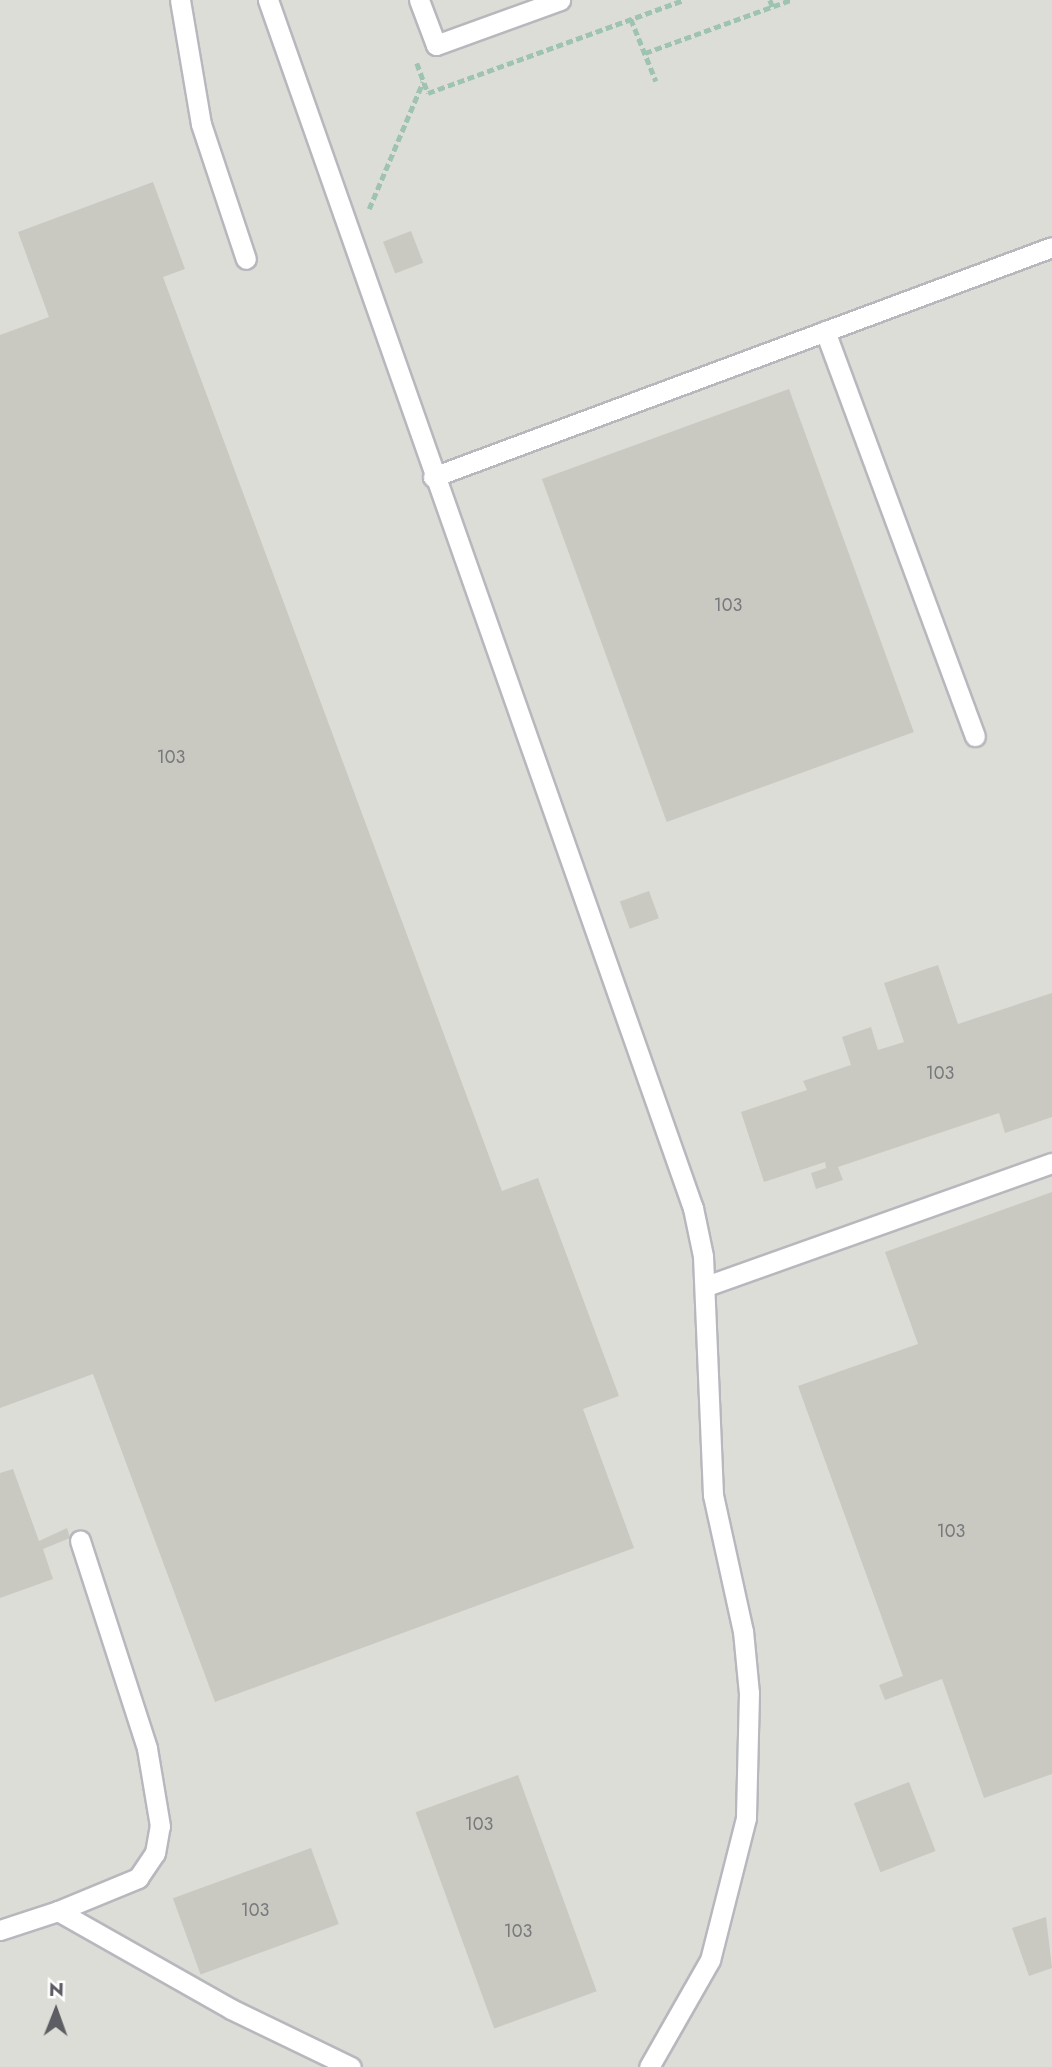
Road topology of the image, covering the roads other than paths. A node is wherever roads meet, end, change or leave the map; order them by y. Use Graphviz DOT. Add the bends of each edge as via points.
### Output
graph roads {
  1 [pos="180,0"];
  2 [pos="268,0"];
  3 [pos="419,0"];
  4 [pos="560,0"];
  5 [pos="1052,247"];
  6 [pos="246,259"];
  7 [pos="825,331"];
  8 [pos="433,477"];
  9 [pos="975,736"];
  10 [pos="1052,1163"];
  11 [pos="706,1286"];
  12 [pos="80,1541"];
  13 [pos="58,1912"];
  14 [pos="0,1930"];
  15 [pos="351,2067"];
  16 [pos="649,2067"];
  1 -- 6 [label="lane" via="201,124"];
  2 -- 8 [label="lane"];
  3 -- 4 [label="lane" via="436,46"];
  5 -- 7 [label="lane"];
  7 -- 8 [label="lane"];
  7 -- 9 [label="lane"];
  8 -- 11 [label="lane" via="693,1208"];
  10 -- 11 [label="lane"];
  11 -- 16 [label="lane" via="713,1494 743,1631 749,1693 746,1818 710,1960"];
  12 -- 13 [label="lane" via="146,1748 160,1826 155,1853 138,1878"];
  13 -- 14 [label="lane"];
  13 -- 15 [label="lane" via="231,2009"];
}
